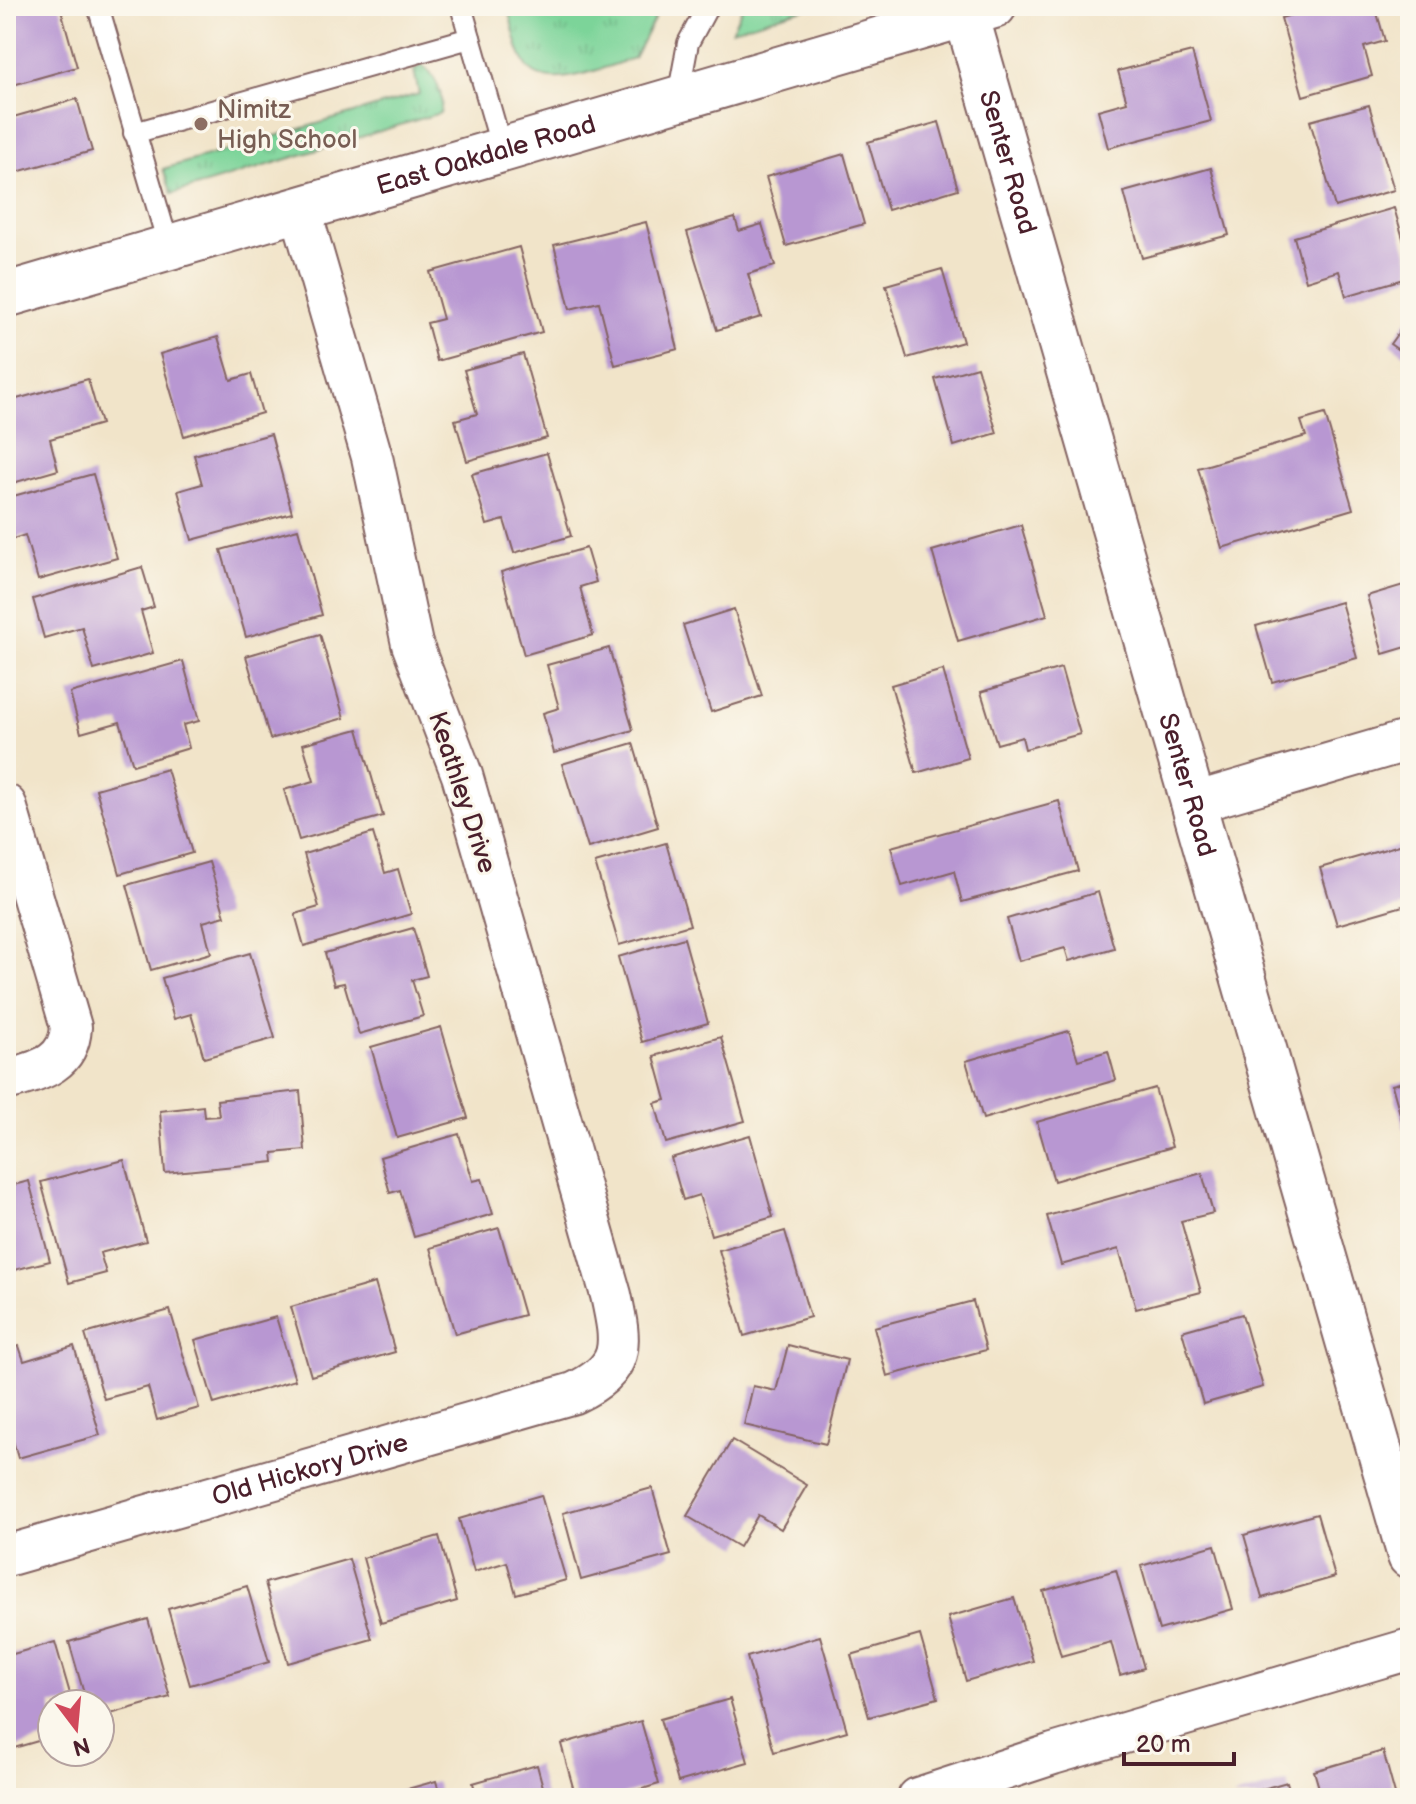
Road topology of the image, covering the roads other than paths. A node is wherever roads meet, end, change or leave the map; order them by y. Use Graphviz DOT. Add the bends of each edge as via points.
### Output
graph roads {
  1 [pos="98,6"];
  2 [pos="461,6"];
  3 [pos="708,6"];
  4 [pos="980,10"];
  5 [pos="470,38"];
  6 [pos="678,97"];
  7 [pos="134,133"];
  8 [pos="502,149"];
  9 [pos="300,208"];
  10 [pos="169,247"];
  11 [pos="6,295"];
  12 [pos="1410,740"];
  13 [pos="1194,803"];
  14 [pos="6,805"];
  15 [pos="6,1080"];
  16 [pos="608,1373"];
  17 [pos="6,1556"];
  18 [pos="1410,1556"];
  19 [pos="1410,1649"];
  20 [pos="918,1798"];
  1 -- 7 [label="lane"];
  2 -- 5 [label="lane"];
  3 -- 6 [label="lane" via="688,43"];
  4 -- 6 [label="street, East Oakdale Road"];
  4 -- 13 [label="street, Senter Road"];
  5 -- 7 [label="lane"];
  5 -- 8 [label="lane"];
  6 -- 8 [label="street, East Oakdale Road"];
  7 -- 10 [label="lane"];
  8 -- 9 [label="street, East Oakdale Road"];
  9 -- 10 [label="street, East Oakdale Road"];
  9 -- 16 [label="street, Keathley Drive" via="372,457 412,644 462,775 611,1295 618,1355"];
  10 -- 11 [label="street, East Oakdale Road"];
  12 -- 13 [label="street"];
  13 -- 18 [label="street, Senter Road"];
  14 -- 15 [label="street" via="71,1027 67,1050 59,1059"];
  16 -- 17 [label="street, Old Hickory Drive" via="574,1393"];
  19 -- 20 [label="street"];
}
